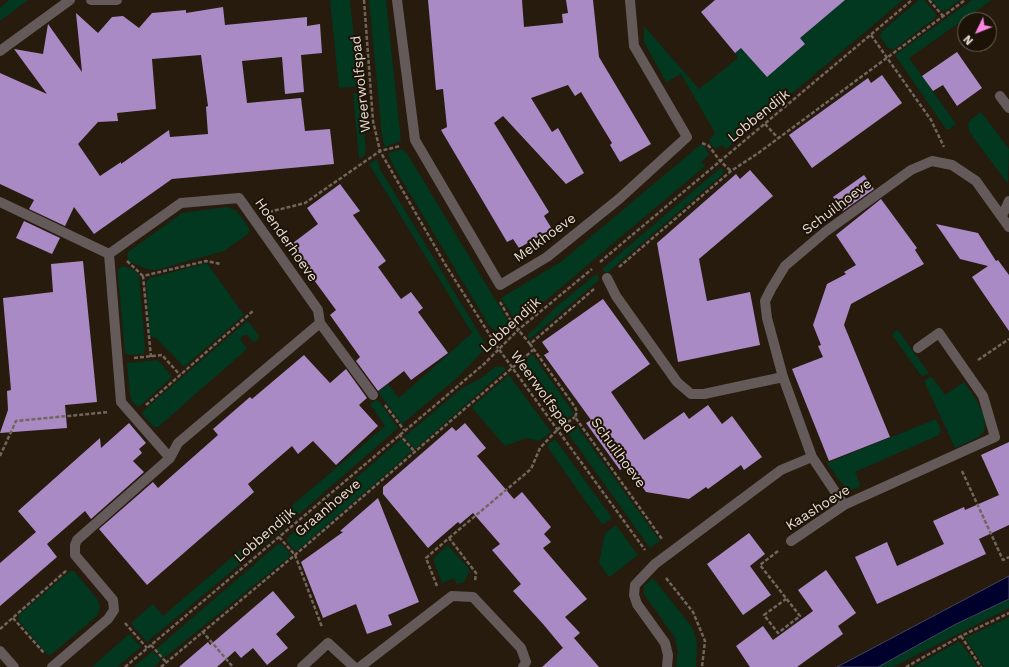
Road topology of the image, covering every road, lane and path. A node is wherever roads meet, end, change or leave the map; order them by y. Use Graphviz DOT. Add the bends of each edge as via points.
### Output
graph roads {
  1 [pos="70,0"];
  2 [pos="91,0"];
  3 [pos="117,0"];
  4 [pos="364,0"];
  5 [pos="397,0"];
  6 [pos="630,0"];
  7 [pos="912,0"];
  8 [pos="929,0"];
  9 [pos="965,0"];
  10 [pos="943,16"];
  11 [pos="871,35"];
  12 [pos="0,51"];
  13 [pos="888,57"];
  14 [pos="1000,96"];
  15 [pos="1009,108"];
  16 [pos="766,124"];
  17 [pos="687,137"];
  18 [pos="778,138"];
  19 [pos="415,140"];
  20 [pos="380,152"];
  21 [pos="720,161"];
  22 [pos="952,165"];
  23 [pos="731,171"];
  24 [pos="1009,201"];
  25 [pos="0,202"];
  26 [pos="251,216"];
  27 [pos="1002,216"];
  28 [pos="1009,227"];
  29 [pos="109,254"];
  30 [pos="221,264"];
  31 [pos="607,278"];
  32 [pos="500,285"];
  33 [pos="253,311"];
  34 [pos="320,323"];
  35 [pos="518,330"];
  36 [pos="1009,339"];
  37 [pos="530,344"];
  38 [pos="498,348"];
  39 [pos="918,348"];
  40 [pos="533,350"];
  41 [pos="151,357"];
  42 [pos="118,360"];
  43 [pos="512,369"];
  44 [pos="965,369"];
  45 [pos="180,375"];
  46 [pos="783,377"];
  47 [pos="373,395"];
  48 [pos="121,402"];
  49 [pos="133,415"];
  50 [pos="575,417"];
  51 [pos="558,429"];
  52 [pos="404,430"];
  53 [pos="399,434"];
  54 [pos="415,452"];
  55 [pos="0,456"];
  56 [pos="955,456"];
  57 [pos="812,457"];
  58 [pos="170,458"];
  59 [pos="844,505"];
  60 [pos="279,537"];
  61 [pos="449,538"];
  62 [pos="791,541"];
  63 [pos="672,552"];
  64 [pos="295,555"];
  65 [pos="1009,557"];
  66 [pos="78,561"];
  67 [pos="655,564"];
  68 [pos="473,597"];
  69 [pos="786,598"];
  70 [pos="443,603"];
  71 [pos="114,610"];
  72 [pos="1009,613"];
  73 [pos="13,618"];
  74 [pos="0,629"];
  75 [pos="202,631"];
  76 [pos="960,636"];
  77 [pos="328,643"];
  78 [pos="151,645"];
  79 [pos="147,648"];
  80 [pos="0,651"];
  81 [pos="166,662"];
  82 [pos="54,666"];
  83 [pos="14,667"];
  84 [pos="125,667"];
  85 [pos="161,667"];
  86 [pos="233,667"];
  87 [pos="302,667"];
  88 [pos="354,667"];
  89 [pos="360,667"];
  90 [pos="523,667"];
  91 [pos="667,667"];
  92 [pos="702,667"];
  93 [pos="906,667"];
  94 [pos="981,667"];
  1 -- 12 [label="street"];
  2 -- 3 [label="street"];
  4 -- 20 [label="path, Weerwolfspad" via="373,120"];
  5 -- 19 [label="street"];
  6 -- 17 [label="street" via="634,46"];
  7 -- 11 [label="path, Lobbendijk"];
  8 -- 10 [label="path"];
  9 -- 10 [label="path"];
  10 -- 13 [label="path"];
  11 -- 13 [label="path"];
  11 -- 16 [label="path, Lobbendijk"];
  13 -- 18 [label="path"];
  13 -- 22 [label="path" via="931,120"];
  14 -- 15 [label="street"];
  16 -- 18 [label="path"];
  16 -- 21 [label="path, Lobbendijk"];
  17 -- 21 [label="path" via="709,146"];
  17 -- 32 [label="street, Melkhoeve" via="619,199 547,257"];
  18 -- 23 [label="path"];
  19 -- 20 [label="path"];
  19 -- 32 [label="street"];
  20 -- 26 [label="path" via="305,203"];
  20 -- 38 [label="path, Weerwolfspad"];
  21 -- 23 [label="path"];
  21 -- 35 [label="path, Lobbendijk"];
  22 -- 27 [label="street, Schuilhoeve" via="976,181"];
  22 -- 46 [label="street, Schuilhoeve" via="932,161 911,170 825,232 785,266 765,301 766,318"];
  23 -- 31 [label="path"];
  24 -- 27 [label="street"];
  25 -- 29 [label="street"];
  26 -- 29 [label="street, Hoenderhoeve" via="239,198 181,203"];
  26 -- 34 [label="street, Hoenderhoeve" via="318,310"];
  27 -- 28 [label="street, Schuilhoeve"];
  29 -- 42 [label="street"];
  30 -- 41 [label="path" via="206,261 143,276"];
  31 -- 37 [label="path"];
  31 -- 46 [label="street" via="616,296 677,382 691,394 704,394"];
  32 -- 35 [label="path, Schuilhoeve" via="493,291"];
  33 -- 45 [label="path"];
  34 -- 47 [label="street, Hoenderhoeve"];
  34 -- 58 [label="street" via="178,442"];
  35 -- 37 [label="path, Schuilhoeve"];
  35 -- 38 [label="path, Lobbendijk"];
  36 -- 44 [label="path"];
  37 -- 40 [label="path, Schuilhoeve"];
  38 -- 43 [label="path, Weerwolfspad"];
  38 -- 52 [label="path, Lobbendijk" via="484,364"];
  39 -- 44 [label="street, Kaashoeve" via="939,333"];
  40 -- 43 [label="path"];
  40 -- 50 [label="path, Schuilhoeve" via="575,407"];
  41 -- 42 [label="path"];
  41 -- 45 [label="path" via="162,355"];
  42 -- 48 [label="street"];
  43 -- 51 [label="path, Weerwolfspad"];
  43 -- 54 [label="path, Graanhoeve"];
  44 -- 56 [label="street, Kaashoeve" via="983,396 995,437"];
  45 -- 49 [label="path"];
  46 -- 57 [label="street, Schuilhoeve"];
  47 -- 52 [label="path" via="380,399"];
  48 -- 49 [label="street"];
  48 -- 55 [label="path" via="117,411 16,421"];
  49 -- 58 [label="street"];
  50 -- 51 [label="path"];
  50 -- 63 [label="path, Schuilhoeve"];
  51 -- 61 [label="path" via="540,448 531,468"];
  51 -- 67 [label="path, Weerwolfspad"];
  52 -- 53 [label="path, Lobbendijk"];
  53 -- 54 [label="path"];
  53 -- 60 [label="path, Lobbendijk"];
  54 -- 64 [label="path, Graanhoeve"];
  56 -- 59 [label="street, Kaashoeve"];
  56 -- 65 [label="path" via="1003,560"];
  57 -- 59 [label="street, Schuilhoeve"];
  57 -- 63 [label="street" via="782,470"];
  58 -- 66 [label="street" via="77,540 74,550"];
  59 -- 62 [label="street, Kaashoeve"];
  60 -- 64 [label="path"];
  60 -- 78 [label="path, Lobbendijk"];
  61 -- 68 [label="path" via="476,573"];
  61 -- 70 [label="path" via="426,558"];
  62 -- 69 [label="path, Kaashoeve" via="760,565"];
  63 -- 67 [label="street"];
  64 -- 75 [label="path, Graanhoeve"];
  64 -- 77 [label="path"];
  66 -- 71 [label="street" via="112,600"];
  66 -- 73 [label="path"];
  67 -- 91 [label="street" via="635,585 634,595 637,604 665,643"];
  67 -- 92 [label="path, Weerwolfspad" via="693,612 705,641"];
  68 -- 70 [label="street" via="452,596"];
  68 -- 90 [label="street" via="521,648 526,662"];
  69 -- 69 [label="path, Kaashoeve" via="800,616 778,633 764,615"];
  70 -- 89 [label="street"];
  71 -- 79 [label="path"];
  71 -- 82 [label="street" via="108,619"];
  72 -- 76 [label="path"];
  73 -- 74 [label="path"];
  73 -- 82 [label="path"];
  75 -- 81 [label="path, Graanhoeve"];
  75 -- 86 [label="path"];
  76 -- 93 [label="path"];
  76 -- 94 [label="path"];
  77 -- 87 [label="street"];
  77 -- 88 [label="street"];
  78 -- 79 [label="path, Lobbendijk"];
  78 -- 81 [label="path"];
  79 -- 84 [label="path, Lobbendijk"];
  80 -- 83 [label="street"];
  81 -- 85 [label="path, Graanhoeve"];
}
